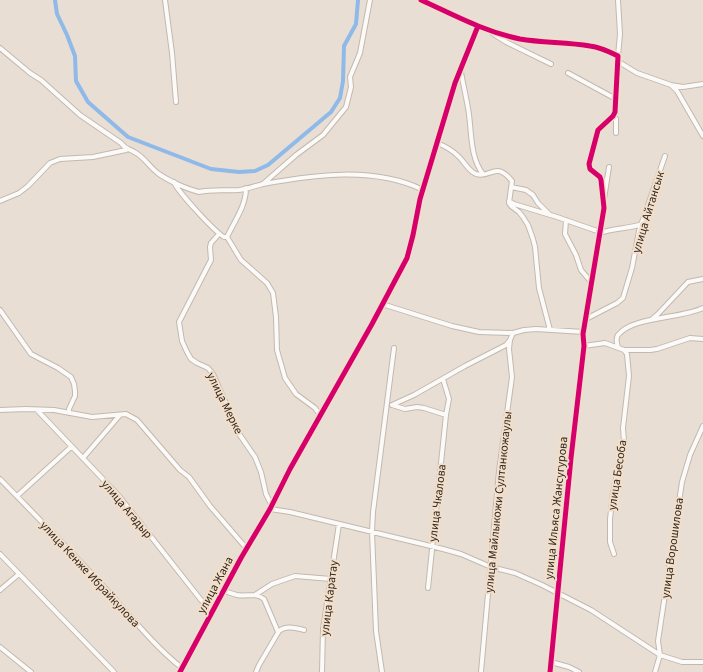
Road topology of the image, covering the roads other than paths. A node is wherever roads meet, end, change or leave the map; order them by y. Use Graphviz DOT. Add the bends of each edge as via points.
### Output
graph roads {
  1 [pos="165,0"];
  2 [pos="370,0"];
  3 [pos="421,0"];
  4 [pos="618,0"];
  5 [pos="478,26"];
  6 [pos="487,29"];
  7 [pos="0,48"];
  8 [pos="618,56"];
  9 [pos="619,62"];
  10 [pos="551,64"];
  11 [pos="460,70"];
  12 [pos="568,73"];
  13 [pos="703,84"];
  14 [pos="671,85"];
  15 [pos="616,99"];
  16 [pos="176,102"];
  17 [pos="614,114"];
  18 [pos="616,133"];
  19 [pos="703,136"];
  20 [pos="437,143"];
  21 [pos="126,150"];
  22 [pos="666,156"];
  23 [pos="609,167"];
  24 [pos="483,174"];
  25 [pos="174,182"];
  26 [pos="263,184"];
  27 [pos="511,187"];
  28 [pos="246,188"];
  29 [pos="423,190"];
  30 [pos="0,201"];
  31 [pos="509,201"];
  32 [pos="603,204"];
  33 [pos="549,215"];
  34 [pos="566,220"];
  35 [pos="642,224"];
  36 [pos="600,233"];
  37 [pos="219,234"];
  38 [pos="228,236"];
  39 [pos="703,279"];
  40 [pos="592,283"];
  41 [pos="382,304"];
  42 [pos="703,308"];
  43 [pos="0,310"];
  44 [pos="586,319"];
  45 [pos="651,319"];
  46 [pos="550,330"];
  47 [pos="584,332"];
  48 [pos="513,333"];
  49 [pos="703,339"];
  50 [pos="510,340"];
  51 [pos="584,346"];
  52 [pos="618,347"];
  53 [pos="394,348"];
  54 [pos="624,350"];
  55 [pos="443,379"];
  56 [pos="390,405"];
  57 [pos="0,410"];
  58 [pos="37,410"];
  59 [pos="70,413"];
  60 [pos="120,415"];
  61 [pos="320,415"];
  62 [pos="446,417"];
  63 [pos="703,426"];
  64 [pos="71,447"];
  65 [pos="83,458"];
  66 [pos="0,478"];
  67 [pos="17,496"];
  68 [pos="270,507"];
  69 [pos="340,524"];
  70 [pos="372,532"];
  71 [pos="431,547"];
  72 [pos="246,549"];
  73 [pos="0,554"];
  74 [pos="614,554"];
  75 [pos="491,567"];
  76 [pos="19,574"];
  77 [pos="331,579"];
  78 [pos="428,588"];
  79 [pos="0,590"];
  80 [pos="224,591"];
  81 [pos="558,593"];
  82 [pos="255,595"];
  83 [pos="213,611"];
  84 [pos="304,630"];
  85 [pos="278,632"];
  86 [pos="0,647"];
  87 [pos="660,655"];
  88 [pos="551,662"];
  89 [pos="703,662"];
  90 [pos="181,670"];
  91 [pos="30,672"];
  92 [pos="114,672"];
  93 [pos="256,672"];
  94 [pos="322,672"];
  95 [pos="382,672"];
  96 [pos="481,672"];
  97 [pos="550,672"];
  98 [pos="579,672"];
  99 [pos="655,672"];
  1 -- 16 [label="street"];
  2 -- 26 [label="street" via="360,53 350,78 352,87 346,107 323,135"];
  3 -- 5 [label="street"];
  4 -- 8 [label="street"];
  5 -- 6 [label="street"];
  5 -- 11 [label="street, улица Жана"];
  6 -- 8 [label="street" via="520,39 590,46"];
  6 -- 10 [label="street" via="506,42"];
  7 -- 21 [label="street"];
  8 -- 9 [label="street"];
  9 -- 14 [label="street" via="637,73"];
  9 -- 15 [label="street"];
  11 -- 20 [label="street, улица Жана"];
  11 -- 24 [label="street" via="475,157"];
  12 -- 15 [label="street"];
  13 -- 14 [label="street" via="683,87"];
  14 -- 19 [label="street"];
  15 -- 17 [label="street"];
  17 -- 18 [label="street"];
  17 -- 32 [label="street" via="598,130 589,164 590,169 600,177"];
  20 -- 24 [label="street" via="458,155 472,172"];
  20 -- 29 [label="street, улица Жана"];
  21 -- 25 [label="street" via="135,152 159,175"];
  21 -- 30 [label="street" via="93,157 60,159 50,163 19,193"];
  22 -- 35 [label="street, улица Айтансык"];
  23 -- 32 [label="street"];
  24 -- 27 [label="street" via="496,170 503,172 512,181"];
  25 -- 28 [label="street" via="199,192"];
  25 -- 37 [label="street" via="181,194"];
  26 -- 28 [label="street"];
  26 -- 29 [label="street" via="319,177 364,175 386,177"];
  27 -- 31 [label="street"];
  27 -- 33 [label="street" via="533,194"];
  28 -- 38 [label="street" via="242,208"];
  29 -- 41 [label="street, улица Жана" via="409,252"];
  31 -- 33 [label="street"];
  31 -- 46 [label="street" via="524,217 533,239 539,288"];
  32 -- 36 [label="street, улица Ильяса Жансугурова"];
  33 -- 34 [label="street"];
  34 -- 36 [label="street"];
  34 -- 40 [label="street" via="565,234 581,270"];
  35 -- 36 [label="street"];
  35 -- 44 [label="street, улица Айтансык" via="623,298"];
  36 -- 40 [label="street, улица Ильяса Жансугурова"];
  37 -- 38 [label="street"];
  37 -- 68 [label="street, улица Мерке" via="211,243 211,260 179,322 182,341 191,359 208,368 213,374 232,422 255,457"];
  38 -- 61 [label="street" via="241,260 267,283 273,293 277,350 285,378 296,394"];
  39 -- 45 [label="street" via="688,282"];
  40 -- 44 [label="street, улица Ильяса Жансугурова"];
  41 -- 48 [label="street" via="479,332"];
  41 -- 61 [label="street, улица Жана"];
  42 -- 45 [label="street" via="679,316"];
  43 -- 59 [label="street" via="31,354 71,377 75,396 68,409"];
  44 -- 47 [label="street, улица Ильяса Жансугурова"];
  45 -- 52 [label="street" via="621,332 616,339"];
  46 -- 47 [label="street"];
  46 -- 48 [label="street" via="524,330"];
  47 -- 51 [label="street, улица Ильяса Жансугурова"];
  48 -- 50 [label="street, улица Майлыкожи Султанкожаулы"];
  49 -- 54 [label="street" via="690,338 657,350"];
  50 -- 55 [label="street" via="506,345"];
  50 -- 75 [label="street, улица Майлыкожи Султанкожаулы" via="512,377 499,471"];
  51 -- 52 [label="street" via="605,343"];
  51 -- 81 [label="street, улица Ильяса Жансугурова"];
  52 -- 54 [label="street"];
  53 -- 56 [label="street"];
  54 -- 74 [label="street, улица Бесоба" via="627,354 629,376 624,441 610,519 610,542"];
  55 -- 56 [label="street"];
  55 -- 62 [label="street, улица Чкалова" via="449,398"];
  56 -- 62 [label="street" via="405,409 424,408"];
  56 -- 70 [label="street"];
  57 -- 58 [label="street"];
  58 -- 59 [label="street"];
  58 -- 64 [label="street, улица Агадыр"];
  59 -- 60 [label="street" via="92,417"];
  60 -- 65 [label="street"];
  60 -- 72 [label="street" via="126,414 137,420 189,477"];
  61 -- 68 [label="street, улица Жана"];
  62 -- 71 [label="street, улица Чкалова"];
  63 -- 87 [label="street, улица Ворошилова" via="690,455 676,513 658,641"];
  64 -- 65 [label="street, улица Агадыр"];
  64 -- 67 [label="street"];
  65 -- 83 [label="street, улица Агадыр" via="119,496"];
  66 -- 67 [label="street, улица Кенже Ибрайкулова"];
  67 -- 90 [label="street, улица Кенже Ибрайкулова"];
  68 -- 69 [label="street"];
  68 -- 72 [label="street, улица Жана"];
  69 -- 70 [label="street"];
  69 -- 77 [label="street, улица Каратау"];
  70 -- 71 [label="street"];
  70 -- 95 [label="street" via="376,631"];
  71 -- 75 [label="street" via="461,554"];
  71 -- 78 [label="street, улица Чкалова"];
  72 -- 80 [label="street, улица Жана"];
  73 -- 76 [label="street"];
  75 -- 81 [label="street" via="515,573"];
  75 -- 96 [label="street, улица Майлыкожи Султанкожаулы"];
  76 -- 79 [label="street"];
  76 -- 92 [label="street"];
  77 -- 82 [label="street" via="295,576 272,584"];
  77 -- 94 [label="street, улица Каратау" via="323,629"];
  80 -- 82 [label="street" via="237,595"];
  80 -- 83 [label="street, улица Жана"];
  81 -- 87 [label="street" via="591,610"];
  81 -- 88 [label="street, улица Ильяса Жансугурова"];
  82 -- 85 [label="street" via="264,599"];
  83 -- 90 [label="street, улица Жана"];
  84 -- 85 [label="street" via="288,627"];
  85 -- 93 [label="street"];
  86 -- 91 [label="street"];
  87 -- 89 [label="street" via="682,662"];
  87 -- 99 [label="street, улица Ворошилова"];
  88 -- 97 [label="street, улица Ильяса Жансугурова"];
  88 -- 98 [label="street" via="569,666"];
}
